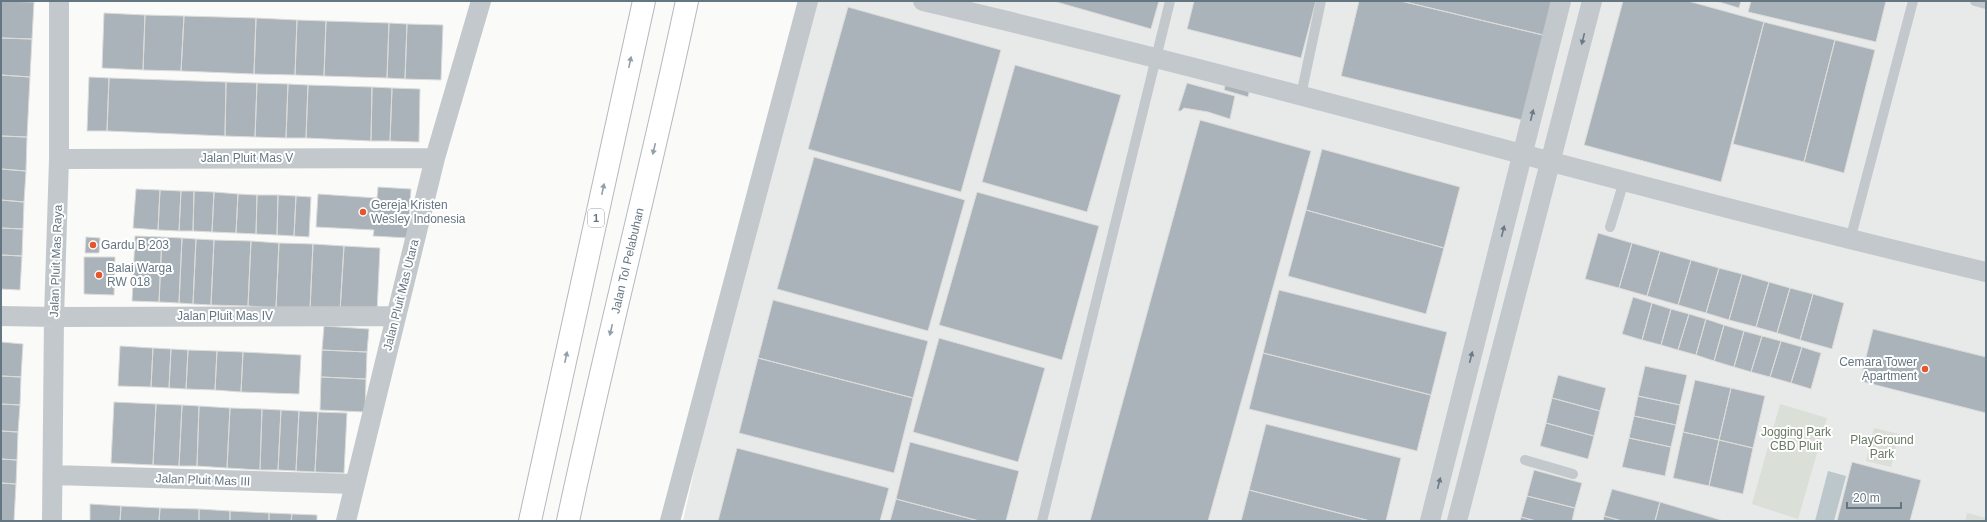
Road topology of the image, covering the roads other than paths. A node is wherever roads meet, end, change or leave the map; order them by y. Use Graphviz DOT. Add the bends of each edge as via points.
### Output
graph roads {
  1 [pos="59,1"];
  2 [pos="481,1"];
  3 [pos="639,1"];
  4 [pos="644,1"];
  5 [pos="687,1"];
  6 [pos="699,1"];
  7 [pos="808,1"];
  8 [pos="923,1"];
  9 [pos="1170,1"];
  10 [pos="1321,1"];
  11 [pos="1561,1"];
  12 [pos="1592,1"];
  13 [pos="1913,1"];
  14 [pos="1975,1"];
  15 [pos="1986,4"];
  16 [pos="635,40"];
  17 [pos="1156,59"];
  18 [pos="1301,95"];
  19 [pos="663,111"];
  20 [pos="1523,153"];
  21 [pos="435,158"];
  22 [pos="59,159"];
  23 [pos="1551,162"];
  24 [pos="1624,181"];
  25 [pos="1610,227"];
  26 [pos="1850,240"];
  27 [pos="1986,272"];
  28 [pos="1,316"];
  29 [pos="396,316"];
  30 [pos="54,317"];
  31 [pos="558,396"];
  32 [pos="584,444"];
  33 [pos="1525,460"];
  34 [pos="1573,474"];
  35 [pos="53,475"];
  36 [pos="354,484"];
  37 [pos="52,521"];
  38 [pos="346,521"];
  39 [pos="518,521"];
  40 [pos="530,521"];
  41 [pos="568,521"];
  42 [pos="577,521"];
  43 [pos="670,521"];
  44 [pos="1042,521"];
  45 [pos="1430,521"];
  46 [pos="1457,521"];
  1 -- 22 [label="street, Jalan Pluit Mas Raya"];
  2 -- 21 [label="street, Jalan Pluit Mas Utara"];
  3 -- 16 [label="highway"];
  4 -- 16 [label="highway"];
  5 -- 19 [label="highway, Jalan Tol Pelabuhan"];
  6 -- 19 [label="highway"];
  7 -- 43 [label="street"];
  8 -- 17 [label="street"];
  9 -- 17 [label="lane"];
  10 -- 18 [label="lane"];
  20 -- 11 [label="street, one-way"];
  12 -- 23 [label="street, one-way"];
  13 -- 26 [label="lane"];
  14 -- 15 [label="lane"];
  31 -- 16 [label="highway, 1, one-way"];
  17 -- 18 [label="street"];
  17 -- 44 [label="lane"];
  18 -- 20 [label="street"];
  19 -- 32 [label="highway, Jalan Tol Pelabuhan, one-way"];
  20 -- 23 [label="street"];
  45 -- 20 [label="street, one-way"];
  21 -- 22 [label="street, Jalan Pluit Mas V"];
  21 -- 29 [label="street, Jalan Pluit Mas Utara"];
  22 -- 30 [label="street, Jalan Pluit Mas Raya"];
  23 -- 24 [label="street"];
  23 -- 46 [label="street"];
  24 -- 25 [label="lane"];
  24 -- 26 [label="street"];
  26 -- 27 [label="street"];
  28 -- 30 [label="street, Jalan Pluit Mas IV"];
  29 -- 30 [label="street, Jalan Pluit Mas IV"];
  29 -- 36 [label="street, Jalan Pluit Mas Utara"];
  30 -- 35 [label="street, Jalan Pluit Mas Raya"];
  31 -- 39 [label="highway"];
  31 -- 40 [label="highway, 1"];
  32 -- 41 [label="highway, Jalan Tol Pelabuhan"];
  32 -- 42 [label="highway"];
  33 -- 34 [label="lane"];
  35 -- 36 [label="street, Jalan Pluit Mas III"];
  35 -- 37 [label="street, Jalan Pluit Mas Raya"];
  36 -- 38 [label="street, Jalan Pluit Mas Utara"];
}
